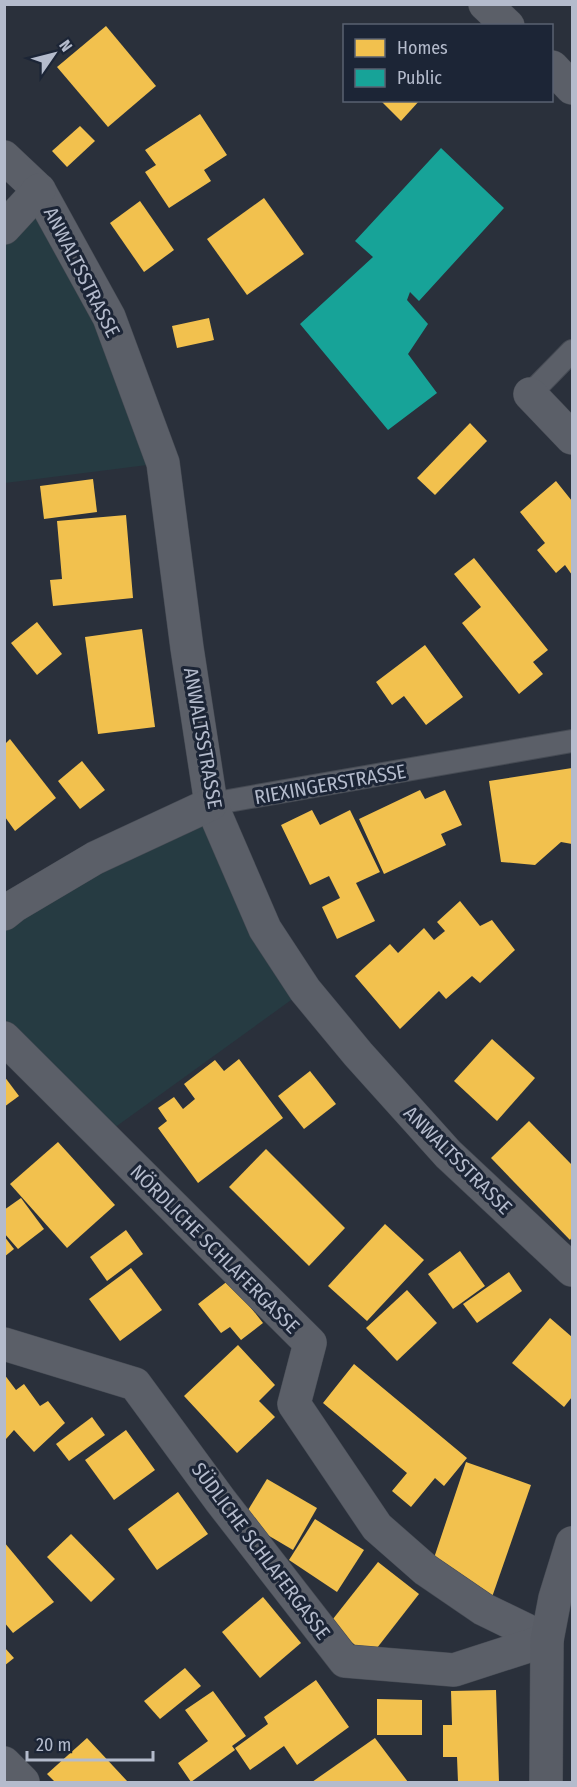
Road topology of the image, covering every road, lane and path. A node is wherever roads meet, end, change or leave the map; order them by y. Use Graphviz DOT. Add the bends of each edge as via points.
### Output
graph roads {
  1 [pos="486,4"];
  2 [pos="506,24"];
  3 [pos="553,68"];
  4 [pos="573,88"];
  5 [pos="4,157"];
  6 [pos="39,190"];
  7 [pos="4,228"];
  8 [pos="573,351"];
  9 [pos="530,394"];
  10 [pos="573,438"];
  11 [pos="573,741"];
  12 [pos="211,804"];
  13 [pos="4,914"];
  14 [pos="4,1038"];
  15 [pos="573,1270"];
  16 [pos="4,1344"];
  17 [pos="573,1543"];
  18 [pos="546,1640"];
  19 [pos="4,1763"];
  20 [pos="23,1782"];
  21 [pos="546,1782"];
  1 -- 2 [label="street"];
  3 -- 4 [label="street"];
  5 -- 6 [label="street, ANWALTSSTRASSE"];
  6 -- 7 [label="street"];
  6 -- 12 [label="street, ANWALTSSTRASSE" via="109,317 163,463"];
  8 -- 9 [label="lane"];
  9 -- 10 [label="street"];
  11 -- 12 [label="lane, RIEXINGERSTRASSE"];
  12 -- 13 [label="street, RIEXINGERSTRASSE" via="95,858"];
  12 -- 15 [label="street, ANWALTSSTRASSE" via="264,929 305,990 448,1154"];
  14 -- 18 [label="street, NÖRDLICHE SCHLAFERGASSE" via="310,1343 294,1404 377,1527 426,1570 483,1610"];
  16 -- 18 [label="street, SÜDLICHE SCHLAFERGASSE" via="135,1384 345,1661 454,1670"];
  17 -- 18 [label="main road"];
  18 -- 21 [label="main road"];
  19 -- 20 [label="street"];
}
